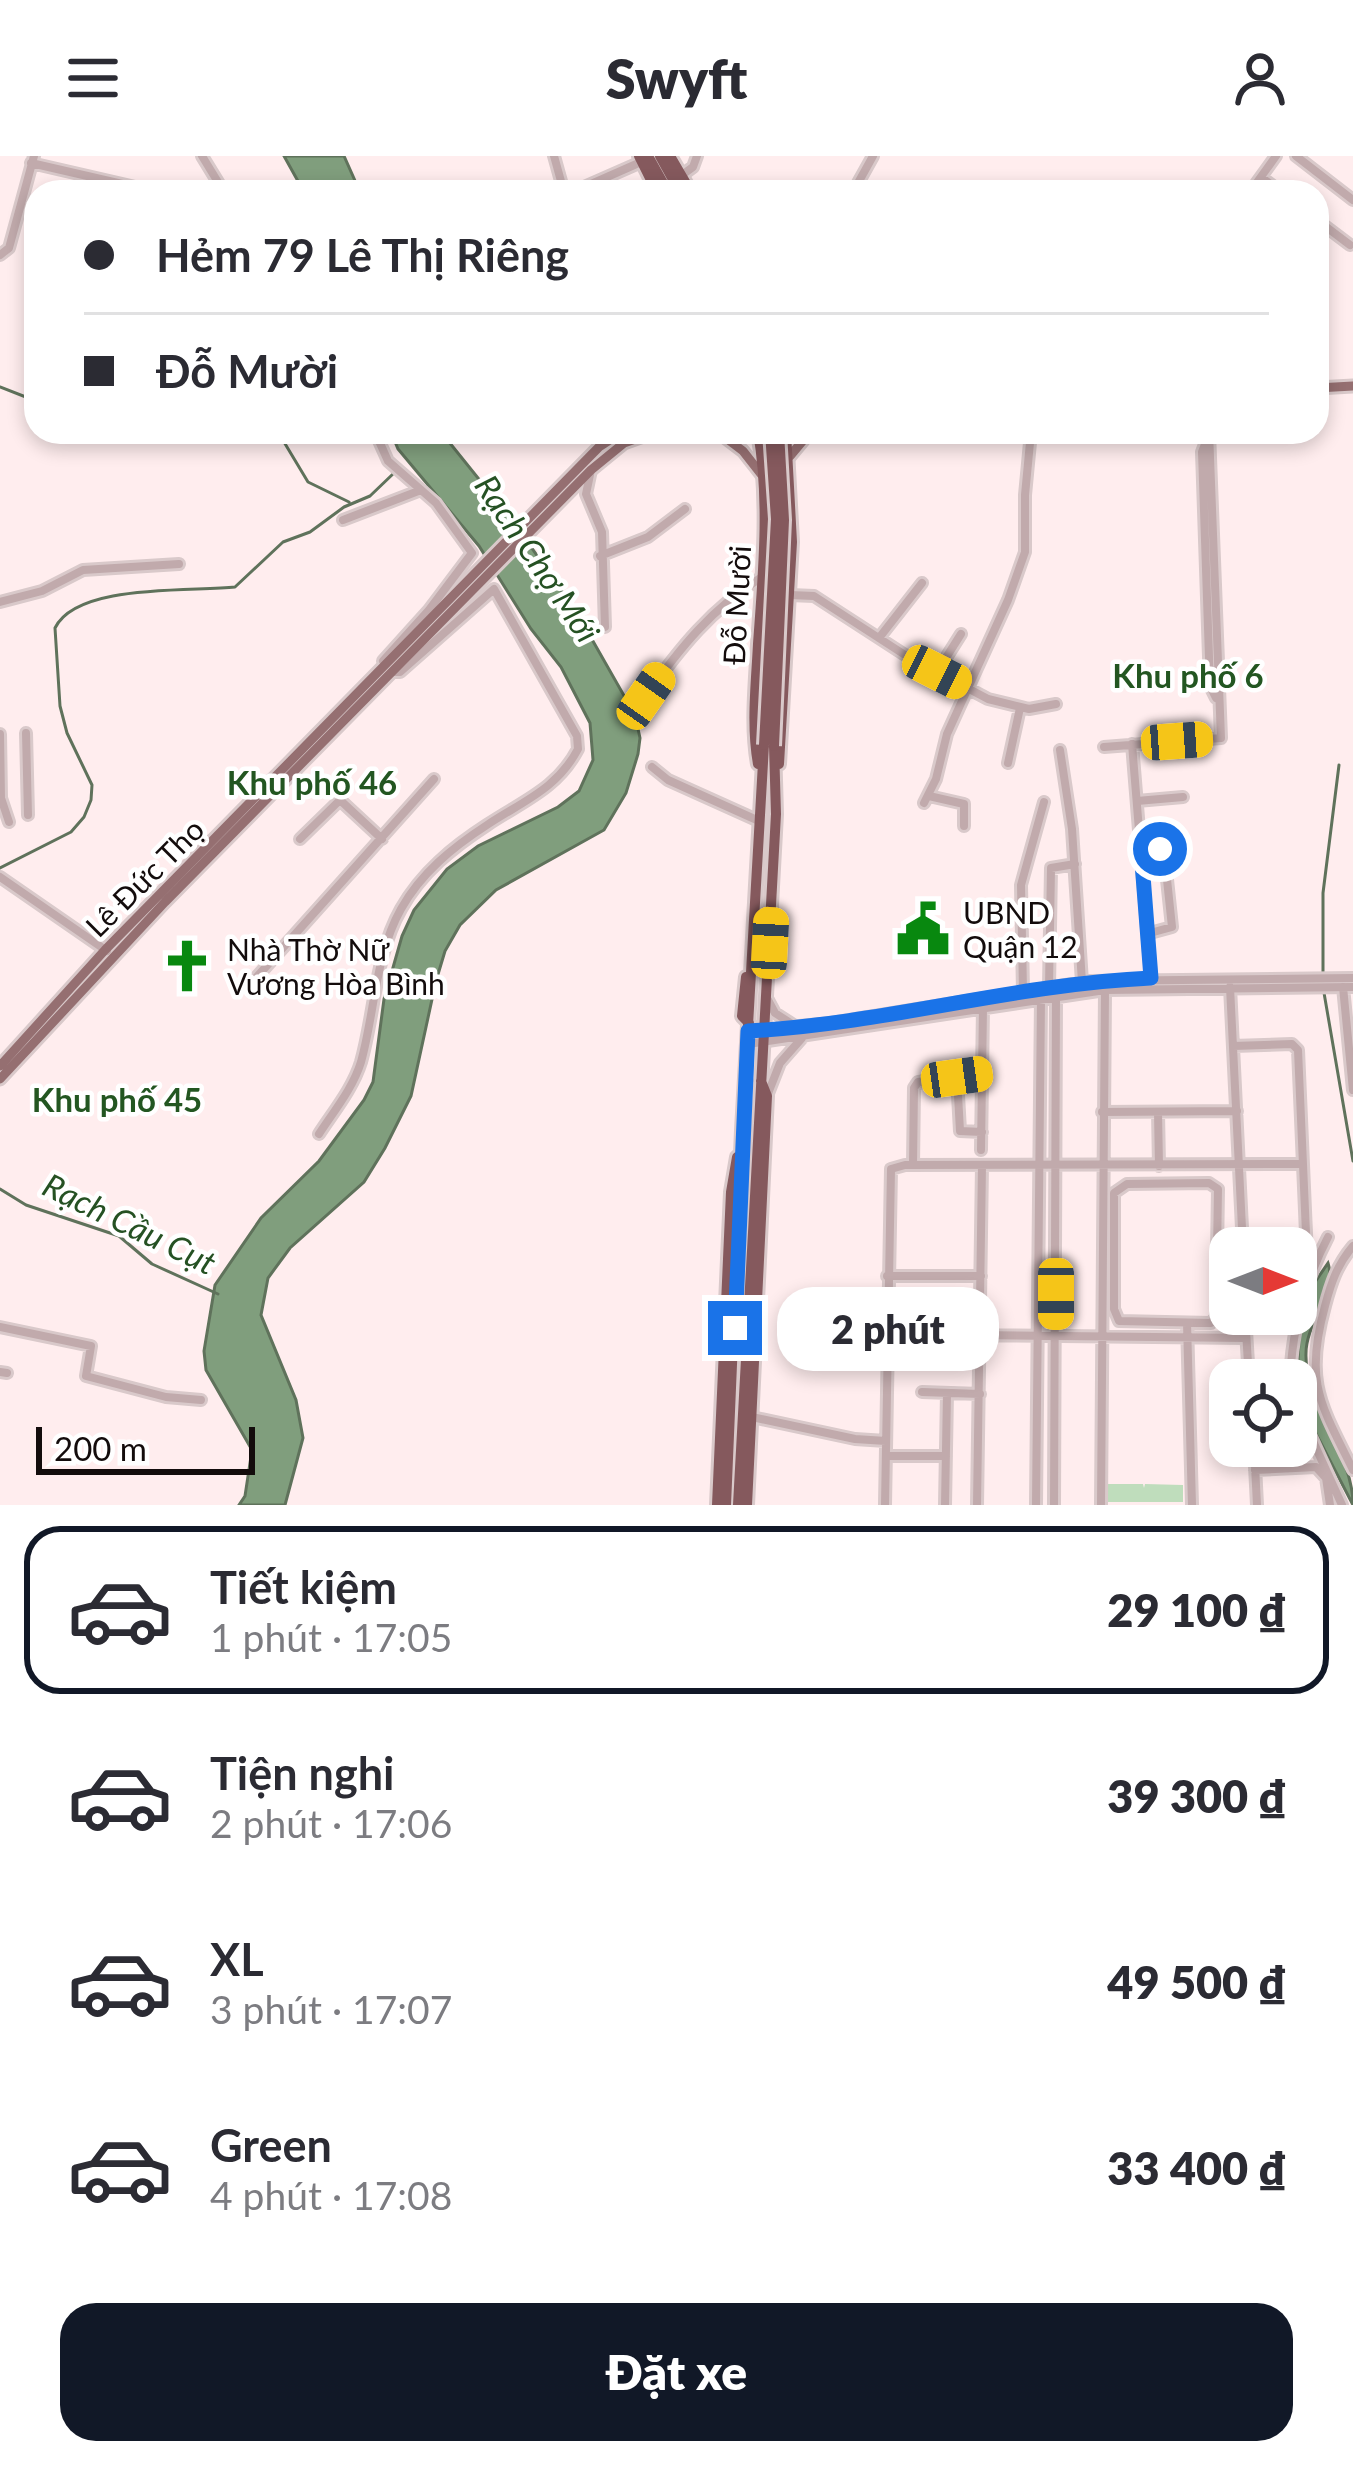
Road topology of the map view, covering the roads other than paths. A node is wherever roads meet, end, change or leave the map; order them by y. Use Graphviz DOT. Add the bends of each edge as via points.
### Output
graph roads {
  1 [pos="670,156"];
  2 [pos="697,156"];
  3 [pos="1276,156"];
  4 [pos="1296,156"];
  5 [pos="644,158"];
  6 [pos="32,159"];
  7 [pos="682,175"];
  8 [pos="1261,177"];
  9 [pos="96,180"];
  10 [pos="598,180"];
  11 [pos="685,180"];
  12 [pos="1259,180"];
  13 [pos="1265,180"];
  14 [pos="1327,180"];
  15 [pos="1329,181"];
  16 [pos="24,190"];
  17 [pos="1353,200"];
  18 [pos="20,206"];
  19 [pos="24,207"];
  20 [pos="0,255"];
  21 [pos="380,444"];
  22 [pos="605,444"];
  23 [pos="614,444"];
  24 [pos="734,444"];
  25 [pos="760,444"];
  26 [pos="778,444"];
  27 [pos="785,444"];
  28 [pos="797,444"];
  29 [pos="1030,444"];
  30 [pos="1209,444"];
  31 [pos="761,450"];
  32 [pos="789,452"];
  33 [pos="591,470"];
  34 [pos="764,479"];
  35 [pos="422,490"];
  36 [pos="685,509"];
  37 [pos="537,518"];
  38 [pos="343,520"];
  39 [pos="600,556"];
  40 [pos="179,564"];
  41 [pos="480,577"];
  42 [pos="762,577"];
  43 [pos="922,583"];
  44 [pos="790,595"];
  45 [pos="0,602"];
  46 [pos="605,627"];
  47 [pos="962,634"];
  48 [pos="880,638"];
  49 [pos="380,664"];
  50 [pos="393,672"];
  51 [pos="937,672"];
  52 [pos="967,688"];
  53 [pos="646,696"];
  54 [pos="1056,704"];
  55 [pos="1020,708"];
  56 [pos="26,733"];
  57 [pos="0,734"];
  58 [pos="1132,744"];
  59 [pos="769,746"];
  60 [pos="1104,746"];
  61 [pos="1060,751"];
  62 [pos="1008,763"];
  63 [pos="652,767"];
  64 [pos="434,778"];
  65 [pos="761,779"];
  66 [pos="776,779"];
  67 [pos="1183,797"];
  68 [pos="1137,801"];
  69 [pos="1044,802"];
  70 [pos="28,815"];
  71 [pos="244,817"];
  72 [pos="759,821"];
  73 [pos="8,823"];
  74 [pos="964,826"];
  75 [pos="300,838"];
  76 [pos="382,839"];
  77 [pos="1141,850"];
  78 [pos="1075,864"];
  79 [pos="2,878"];
  80 [pos="1149,933"];
  81 [pos="110,953"];
  82 [pos="1151,978"];
  83 [pos="254,980"];
  84 [pos="1082,982"];
  85 [pos="1230,984"];
  86 [pos="1344,984"];
  87 [pos="1049,987"];
  88 [pos="1105,990"];
  89 [pos="1023,992"];
  90 [pos="1056,996"];
  91 [pos="767,998"];
  92 [pos="1041,998"];
  93 [pos="983,1006"];
  94 [pos="796,1027"];
  95 [pos="748,1033"];
  96 [pos="764,1037"];
  97 [pos="803,1037"];
  98 [pos="1233,1046"];
  99 [pos="0,1066"];
  100 [pos="982,1074"];
  101 [pos="957,1077"];
  102 [pos="760,1078"];
  103 [pos="0,1079"];
  104 [pos="1353,1090"];
  105 [pos="767,1096"];
  106 [pos="1102,1112"];
  107 [pos="1158,1112"];
  108 [pos="1237,1112"];
  109 [pos="982,1132"];
  110 [pos="319,1134"];
  111 [pos="981,1150"];
  112 [pos="1303,1164"];
  113 [pos="913,1165"];
  114 [pos="982,1166"];
  115 [pos="1038,1166"];
  116 [pos="1056,1166"];
  117 [pos="1102,1166"];
  118 [pos="1159,1166"];
  119 [pos="1240,1166"];
  120 [pos="1242,1227"];
  121 [pos="1306,1227"];
  122 [pos="1328,1237"];
  123 [pos="1353,1246"];
  124 [pos="1317,1261"];
  125 [pos="886,1276"];
  126 [pos="981,1276"];
  127 [pos="1187,1323"];
  128 [pos="0,1327"];
  129 [pos="886,1334"];
  130 [pos="981,1335"];
  131 [pos="1246,1335"];
  132 [pos="1037,1336"];
  133 [pos="1055,1336"];
  134 [pos="1102,1336"];
  135 [pos="1187,1337"];
  136 [pos="1246,1338"];
  137 [pos="1248,1359"];
  138 [pos="922,1392"];
  139 [pos="947,1393"];
  140 [pos="980,1394"];
  141 [pos="201,1400"];
  142 [pos="751,1417"];
  143 [pos="886,1441"];
  144 [pos="1317,1450"];
  145 [pos="886,1456"];
  146 [pos="946,1456"];
  147 [pos="1255,1467"];
  148 [pos="1255,1470"];
  149 [pos="1353,1470"];
  150 [pos="722,1505"];
  151 [pos="742,1505"];
  152 [pos="885,1505"];
  153 [pos="945,1505"];
  154 [pos="977,1505"];
  155 [pos="1036,1505"];
  156 [pos="1054,1505"];
  157 [pos="1101,1505"];
  158 [pos="1192,1505"];
  159 [pos="1257,1505"];
  160 [pos="1330,1505"];
  161 [pos="1342,1505"];
  1 -- 7 [label="highway"];
  2 -- 7 [label="street"];
  3 -- 8 [label="street"];
  4 -- 14 [label="street"];
  5 -- 10 [label="street"];
  6 -- 9 [label="street"];
  7 -- 11 [label="highway"];
  8 -- 12 [label="street"];
  8 -- 13 [label="street"];
  15 -- 17 [label="street"];
  16 -- 18 [label="street"];
  18 -- 19 [label="street"];
  18 -- 20 [label="street"];
  21 -- 35 [label="street"];
  22 -- 37 [label="main road"];
  23 -- 33 [label="main road"];
  24 -- 34 [label="main road"];
  25 -- 31 [label="highway, Đỗ Mười"];
  26 -- 59 [label="highway, bridge"];
  27 -- 32 [label="highway, Đỗ Mười"];
  28 -- 32 [label="main road"];
  29 -- 52 [label="street" via="1025,552"];
  30 -- 58 [label="street" via="1221,738"];
  31 -- 32 [label="highway"];
  31 -- 34 [label="highway, Đỗ Mười"];
  32 -- 44 [label="highway, Đỗ Mười"];
  33 -- 37 [label="main road"];
  33 -- 39 [label="street" via="586,494 600,521"];
  34 -- 42 [label="highway, Đỗ Mười"];
  35 -- 38 [label="street"];
  35 -- 49 [label="street" via="472,553"];
  36 -- 39 [label="street" via="648,537"];
  37 -- 41 [label="main road"];
  39 -- 46 [label="street"];
  40 -- 45 [label="street" via="83,570"];
  41 -- 50 [label="main road, Lê Đức Thọ"];
  41 -- 71 [label="main road, Lê Đức Thọ"];
  42 -- 53 [label="street" via="715,610"];
  42 -- 65 [label="highway, Đỗ Mười" via="754,743"];
  43 -- 48 [label="street"];
  44 -- 48 [label="street" via="814,596"];
  44 -- 66 [label="highway, Đỗ Mười"];
  47 -- 51 [label="street"];
  48 -- 51 [label="street"];
  50 -- 71 [label="main road, Lê Đức Thọ"];
  50 -- 110 [label="street, Lê Đức Thọ" via="494,589 578,749 547,791 428,871 401,910 361,1061"];
  51 -- 52 [label="street"];
  52 -- 55 [label="street"];
  52 -- 74 [label="street" via="926,800 964,804"];
  54 -- 55 [label="street"];
  55 -- 62 [label="street"];
  56 -- 70 [label="street"];
  57 -- 73 [label="street"];
  58 -- 60 [label="street"];
  58 -- 68 [label="street"];
  59 -- 65 [label="highway, Đỗ Mười"];
  59 -- 66 [label="highway, Đỗ Mười"];
  61 -- 78 [label="street"];
  63 -- 72 [label="street"];
  64 -- 76 [label="street"];
  65 -- 72 [label="highway, Đỗ Mười"];
  66 -- 91 [label="highway, Đỗ Mười"];
  67 -- 68 [label="street"];
  68 -- 77 [label="street"];
  69 -- 89 [label="street" via="1021,885"];
  71 -- 81 [label="main road, Lê Đức Thọ"];
  72 -- 95 [label="highway, Đỗ Mười"];
  75 -- 76 [label="street" via="340,800"];
  76 -- 83 [label="street"];
  77 -- 80 [label="street"];
  77 -- 80 [label="street" via="1167,856 1172,927"];
  78 -- 84 [label="street"];
  78 -- 87 [label="street" via="1051,868"];
  79 -- 81 [label="street"];
  80 -- 82 [label="street"];
  81 -- 99 [label="main road, Lê Đức Thọ"];
  81 -- 103 [label="main road, Lê Đức Thọ"];
  82 -- 84 [label="street"];
  82 -- 85 [label="street"];
  84 -- 87 [label="street"];
  85 -- 86 [label="street"];
  85 -- 88 [label="street"];
  85 -- 98 [label="street"];
  86 -- 104 [label="street"];
  87 -- 89 [label="street"];
  88 -- 90 [label="street"];
  88 -- 106 [label="street"];
  89 -- 94 [label="street"];
  90 -- 92 [label="street"];
  90 -- 116 [label="street"];
  91 -- 94 [label="street"];
  91 -- 96 [label="highway, Đỗ Mười"];
  92 -- 93 [label="street"];
  92 -- 115 [label="street"];
  93 -- 97 [label="street"];
  93 -- 100 [label="street"];
  94 -- 96 [label="street"];
  95 -- 96 [label="street"];
  95 -- 150 [label="highway, Đỗ Mười"];
  96 -- 97 [label="street"];
  96 -- 102 [label="highway, Đỗ Mười"];
  97 -- 105 [label="street" via="780,1063"];
  98 -- 108 [label="street"];
  98 -- 112 [label="street" via="1298,1050"];
  100 -- 101 [label="street"];
  100 -- 109 [label="street"];
  101 -- 109 [label="street" via="960,1131"];
  101 -- 113 [label="street" via="914,1088"];
  102 -- 105 [label="highway"];
  102 -- 151 [label="highway, Đỗ Mười"];
  105 -- 142 [label="highway, Đỗ Mười"];
  106 -- 107 [label="street"];
  106 -- 117 [label="street"];
  107 -- 108 [label="street"];
  107 -- 118 [label="street"];
  108 -- 119 [label="street"];
  109 -- 111 [label="street"];
  112 -- 119 [label="street"];
  112 -- 121 [label="street"];
  113 -- 114 [label="street"];
  113 -- 125 [label="street" via="891,1169"];
  114 -- 115 [label="street"];
  114 -- 126 [label="street"];
  115 -- 116 [label="street"];
  115 -- 132 [label="street"];
  116 -- 117 [label="street"];
  116 -- 133 [label="street"];
  117 -- 118 [label="street"];
  117 -- 134 [label="street"];
  118 -- 119 [label="street"];
  119 -- 120 [label="street"];
  122 -- 124 [label="street"];
  123 -- 149 [label="street" via="1336,1269 1313,1362 1322,1407"];
  125 -- 126 [label="street"];
  125 -- 129 [label="street"];
  126 -- 130 [label="street"];
  127 -- 127 [label="street" via="1119,1321 1114,1192 1127,1184 1218,1189 1216,1317"];
  127 -- 135 [label="street"];
  128 -- 141 [label="street" via="91,1346 86,1376"];
  129 -- 130 [label="street"];
  129 -- 143 [label="street"];
  130 -- 132 [label="street"];
  130 -- 140 [label="street"];
  131 -- 136 [label="street"];
  132 -- 133 [label="street"];
  132 -- 155 [label="street"];
  133 -- 134 [label="street"];
  133 -- 156 [label="street"];
  134 -- 135 [label="street"];
  134 -- 157 [label="street"];
  135 -- 136 [label="street"];
  135 -- 158 [label="street"];
  136 -- 137 [label="street"];
  138 -- 139 [label="street"];
  139 -- 140 [label="street"];
  139 -- 146 [label="street"];
  140 -- 154 [label="street"];
  142 -- 143 [label="street"];
  142 -- 151 [label="highway, Đỗ Mười"];
  143 -- 145 [label="street"];
  144 -- 161 [label="street"];
  145 -- 146 [label="street"];
  145 -- 152 [label="street"];
  146 -- 153 [label="street"];
  147 -- 148 [label="street"];
  148 -- 159 [label="street"];
  148 -- 160 [label="street" via="1319,1468"];
}
